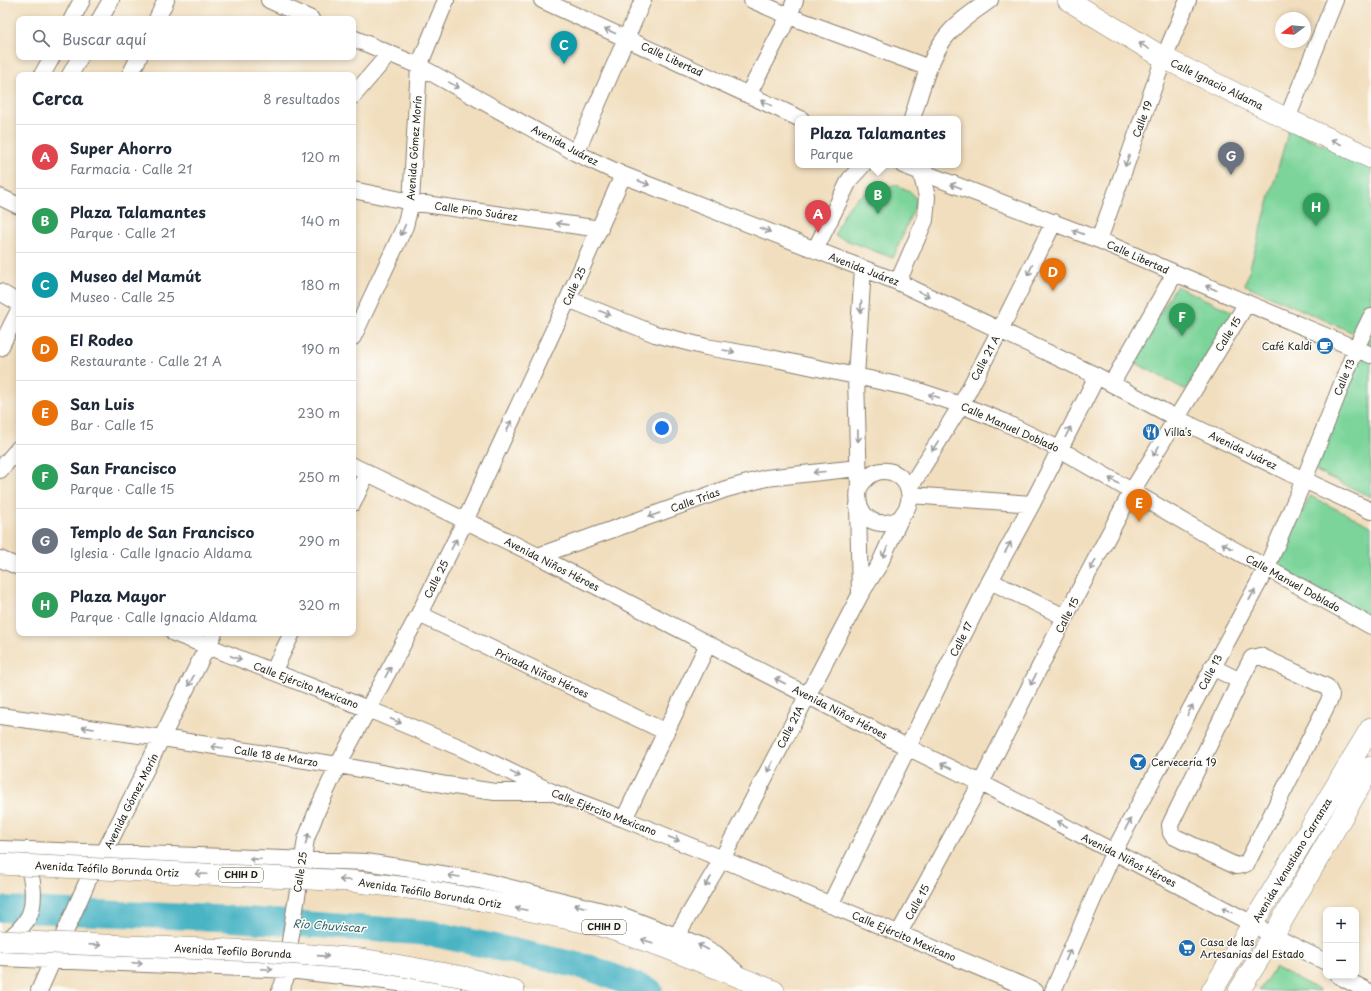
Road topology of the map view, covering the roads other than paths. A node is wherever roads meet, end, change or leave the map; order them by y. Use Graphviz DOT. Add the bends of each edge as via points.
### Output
graph roads {
  1 [pos="82,0"];
  2 [pos="111,0"];
  3 [pos="166,0"];
  4 [pos="269,0"];
  5 [pos="446,0"];
  6 [pos="542,0"];
  7 [pos="643,0"];
  8 [pos="752,0"];
  9 [pos="795,0"];
  10 [pos="990,0"];
  11 [pos="1068,0"];
  12 [pos="1188,0"];
  13 [pos="1335,0"];
  14 [pos="74,16"];
  15 [pos="102,16"];
  16 [pos="158,16"];
  17 [pos="304,16"];
  18 [pos="789,16"];
  19 [pos="627,38"];
  20 [pos="356,39"];
  21 [pos="389,54"];
  22 [pos="1164,58"];
  23 [pos="50,60"];
  24 [pos="78,60"];
  25 [pos="138,60"];
  26 [pos="420,66"];
  27 [pos="929,68"];
  28 [pos="44,72"];
  29 [pos="72,72"];
  30 [pos="132,72"];
  31 [pos="356,92"];
  32 [pos="748,95"];
  33 [pos="795,116"];
  34 [pos="913,116"];
  35 [pos="1287,119"];
  36 [pos="576,153"];
  37 [pos="1371,158"];
  38 [pos="859,168"];
  39 [pos="911,168"];
  40 [pos="921,172"];
  41 [pos="623,175"];
  42 [pos="356,191"];
  43 [pos="0,197"];
  44 [pos="410,202"];
  45 [pos="16,205"];
  46 [pos="1054,222"];
  47 [pos="600,229"];
  48 [pos="1099,240"];
  49 [pos="815,250"];
  50 [pos="863,268"];
  51 [pos="1175,273"];
  52 [pos="898,282"];
  53 [pos="0,292"];
  54 [pos="568,299"];
  55 [pos="16,301"];
  56 [pos="1247,303"];
  57 [pos="16,316"];
  58 [pos="1371,316"];
  59 [pos="1000,330"];
  60 [pos="356,331"];
  61 [pos="0,348"];
  62 [pos="1356,348"];
  63 [pos="1371,355"];
  64 [pos="856,376"];
  65 [pos="1097,376"];
  66 [pos="1112,383"];
  67 [pos="961,405"];
  68 [pos="1176,418"];
  69 [pos="1059,448"];
  70 [pos="16,451"];
  71 [pos="356,467"];
  72 [pos="858,468"];
  73 [pos="0,470"];
  74 [pos="368,472"];
  75 [pos="1304,480"];
  76 [pos="859,488"];
  77 [pos="1132,491"];
  78 [pos="909,492"];
  79 [pos="356,497"];
  80 [pos="1032,504"];
  81 [pos="858,505"];
  82 [pos="1371,511"];
  83 [pos="901,516"];
  84 [pos="465,521"];
  85 [pos="538,556"];
  86 [pos="0,559"];
  87 [pos="16,566"];
  88 [pos="1266,568"];
  89 [pos="990,581"];
  90 [pos="860,595"];
  91 [pos="418,614"];
  92 [pos="1065,617"];
  93 [pos="1371,626"];
  94 [pos="189,636"];
  95 [pos="291,636"];
  96 [pos="210,640"];
  97 [pos="708,644"];
  98 [pos="1212,667"];
  99 [pos="273,672"];
  100 [pos="1240,681"];
  101 [pos="807,695"];
  102 [pos="368,709"];
  103 [pos="0,716"];
  104 [pos="1371,728"];
  105 [pos="666,732"];
  106 [pos="162,738"];
  107 [pos="907,747"];
  108 [pos="1371,754"];
  109 [pos="338,766"];
  110 [pos="1371,767"];
  111 [pos="982,783"];
  112 [pos="552,792"];
  113 [pos="624,819"];
  114 [pos="1114,851"];
  115 [pos="104,853"];
  116 [pos="4,854"];
  117 [pos="722,859"];
  118 [pos="302,861"];
  119 [pos="830,905"];
  120 [pos="899,934"];
  121 [pos="1264,934"];
  122 [pos="677,935"];
  123 [pos="0,941"];
  124 [pos="0,946"];
  125 [pos="0,958"];
  126 [pos="53,959"];
  127 [pos="1323,961"];
  128 [pos="1323,968"];
  129 [pos="289,970"];
  130 [pos="745,979"];
  131 [pos="1345,979"];
  132 [pos="1359,979"];
  133 [pos="458,984"];
  134 [pos="1371,985"];
  135 [pos="39,991"];
  136 [pos="280,991"];
  137 [pos="514,991"];
  138 [pos="774,991"];
  139 [pos="1035,991"];
  140 [pos="1053,991"];
  141 [pos="1212,991"];
  142 [pos="1228,991"];
  143 [pos="1239,991"];
  144 [pos="1368,991"];
  1 -- 14 [label="street"];
  2 -- 15 [label="street"];
  3 -- 16 [label="street"];
  4 -- 17 [label="street"];
  5 -- 26 [label="street, Avenida Gómez Morín"];
  19 -- 6 [label="street, Calle Libertad, one-way"];
  7 -- 19 [label="street"];
  8 -- 18 [label="street"];
  9 -- 18 [label="street"];
  10 -- 27 [label="street" via="956,26 942,42"];
  22 -- 11 [label="main road, Calle Ignacio Aldama, one-way"];
  12 -- 22 [label="street, Calle 19"];
  13 -- 35 [label="street"];
  18 -- 27 [label="street"];
  18 -- 32 [label="street"];
  19 -- 32 [label="street, Calle Libertad"];
  19 -- 36 [label="street"];
  20 -- 21 [label="street, Avenida Juárez"];
  21 -- 26 [label="street, Avenida Juárez"];
  21 -- 31 [label="street"];
  22 -- 35 [label="main road, Calle Ignacio Aldama"];
  22 -- 48 [label="street, Calle 19, one-way"];
  23 -- 28 [label="street"];
  24 -- 29 [label="street"];
  25 -- 30 [label="street"];
  26 -- 36 [label="street, Avenida Juárez, one-way"];
  26 -- 44 [label="street, Avenida Gómez Morín"];
  27 -- 34 [label="street"];
  33 -- 32 [label="street, Calle Libertad, one-way"];
  37 -- 35 [label="main road, Calle Ignacio Aldama, one-way"];
  36 -- 41 [label="street, Avenida Juárez"];
  38 -- 49 [label="street" via="850,179"];
  39 -- 40 [label="street, Calle Libertad"];
  46 -- 40 [label="street, Calle Libertad, one-way"];
  40 -- 52 [label="street" via="927,197 925,220"];
  41 -- 47 [label="street, Calle 25"];
  41 -- 49 [label="street, Avenida Juárez, one-way"];
  42 -- 44 [label="street, Calle Pino Suárez"];
  43 -- 45 [label="street"];
  47 -- 44 [label="street, Calle Pino Suárez, one-way"];
  44 -- 60 [label="street, Avenida Gómez Morín, one-way" via="405,226"];
  48 -- 46 [label="street, Calle Libertad, one-way"];
  46 -- 59 [label="street, Calle 21 A, one-way"];
  47 -- 54 [label="street, Calle 25"];
  48 -- 51 [label="street, Calle Libertad"];
  49 -- 50 [label="street, Avenida Juárez"];
  50 -- 52 [label="street, Avenida Juárez"];
  50 -- 64 [label="street, one-way"];
  56 -- 51 [label="street, Calle Libertad, one-way"];
  51 -- 66 [label="street"];
  52 -- 59 [label="street, Avenida Juárez, one-way"];
  53 -- 55 [label="street"];
  54 -- 64 [label="street, Calle Manuel Doblado, one-way" via="655,334 706,347"];
  84 -- 54 [label="street, Calle 25, one-way"];
  56 -- 62 [label="street, Calle Libertad"];
  56 -- 68 [label="street, Calle 15"];
  57 -- 61 [label="street"];
  58 -- 62 [label="street, Calle 13"];
  59 -- 65 [label="street, Avenida Juárez"];
  59 -- 67 [label="street, Calle 21 A"];
  62 -- 63 [label="street, Calle Libertad"];
  62 -- 75 [label="street, Calle 13"];
  67 -- 64 [label="street, Calle Manuel Doblado, one-way" via="907,387"];
  64 -- 72 [label="street, one-way"];
  65 -- 66 [label="street, Avenida Juárez"];
  69 -- 65 [label="street, Calle 17, one-way"];
  66 -- 68 [label="street, Avenida Juárez"];
  67 -- 69 [label="street, Calle Manuel Doblado"];
  67 -- 78 [label="street, Calle 21 A, one-way"];
  68 -- 75 [label="street, Avenida Juárez"];
  68 -- 77 [label="street, Calle 15, one-way"];
  77 -- 69 [label="street, Calle Manuel Doblado, one-way"];
  69 -- 80 [label="street, Calle 17"];
  70 -- 73 [label="street"];
  71 -- 74 [label="street, Avenida Niños Héroes"];
  72 -- 76 [label="street"];
  72 -- 85 [label="street, Calle Trías, one-way" via="766,478 726,489"];
  74 -- 79 [label="street"];
  74 -- 84 [label="street, Avenida Niños Héroes"];
  75 -- 82 [label="street, Avenida Juárez"];
  75 -- 88 [label="street, Calle 13"];
  76 -- 78 [label="street" via="870,474 889,471 904,481"];
  76 -- 81 [label="street"];
  88 -- 77 [label="street, Calle Manuel Doblado, one-way"];
  77 -- 92 [label="street, Calle 15, one-way"];
  78 -- 80 [label="street"];
  78 -- 83 [label="street" via="909,503"];
  89 -- 80 [label="street, Calle 17, one-way"];
  81 -- 83 [label="street" via="872,521 882,524 893,522"];
  81 -- 90 [label="street"];
  83 -- 90 [label="street, Calle 21A, one-way" via="879,564"];
  84 -- 85 [label="street, Avenida Niños Héroes"];
  91 -- 84 [label="street, Calle 25, one-way"];
  85 -- 97 [label="street, Avenida Niños Héroes"];
  86 -- 87 [label="street"];
  88 -- 93 [label="street, Calle Manuel Doblado"];
  98 -- 88 [label="street, Calle 13, one-way"];
  89 -- 92 [label="street"];
  89 -- 107 [label="street, Calle 17"];
  90 -- 101 [label="street, Calle 21A"];
  102 -- 91 [label="street, Calle 25, one-way"];
  91 -- 105 [label="street, Privada Niños Héroes"];
  92 -- 111 [label="street, Calle 15, one-way"];
  94 -- 96 [label="street, Calle Ejército Mexicano"];
  95 -- 99 [label="street"];
  96 -- 99 [label="street, Calle Ejército Mexicano, one-way"];
  96 -- 106 [label="street, Avenida Gómez Morín, one-way"];
  101 -- 97 [label="street, Avenida Niños Héroes, one-way"];
  97 -- 105 [label="street"];
  98 -- 100 [label="street"];
  114 -- 98 [label="street, Calle 13, one-way"];
  99 -- 102 [label="street, Calle Ejército Mexicano"];
  100 -- 100 [label="street" via="1252,658 1260,656 1327,687 1330,699 1247,863 1236,866 1173,836 1170,825"];
  101 -- 107 [label="street, Avenida Niños Héroes"];
  101 -- 117 [label="street, Calle 21A, one-way"];
  102 -- 109 [label="street, Calle 25"];
  102 -- 112 [label="street, Calle Ejército Mexicano, one-way" via="461,748"];
  106 -- 103 [label="street, Calle 18 de Marzo, one-way"];
  104 -- 121 [label="main road, Avenida Venustiano Carranza"];
  105 -- 113 [label="street"];
  109 -- 106 [label="street, Calle 18 de Marzo, one-way"];
  106 -- 115 [label="street, Avenida Gómez Morín"];
  111 -- 107 [label="street, Avenida Niños Héroes, one-way"];
  107 -- 119 [label="street, Calle 17"];
  108 -- 121 [label="street"];
  109 -- 112 [label="street, Calle 18 de Marzo" via="495,792"];
  118 -- 109 [label="street, Calle 25, one-way" via="306,839"];
  110 -- 121 [label="main road, Avenida Venustiano Carranza"];
  114 -- 111 [label="street, Avenida Niños Héroes, one-way"];
  111 -- 120 [label="street, Calle 15"];
  112 -- 113 [label="street, Calle Ejército Mexicano"];
  113 -- 117 [label="street, Calle Ejército Mexicano, one-way"];
  121 -- 114 [label="street, Avenida Niños Héroes, one-way"];
  140 -- 114 [label="street, Calle 13, one-way"];
  115 -- 116 [label="street"];
  118 -- 115 [label="street, one-way"];
  115 -- 126 [label="street, Avenida Gómez Morín" via="88,880"];
  116 -- 124 [label="street" via="27,866 34,896 29,915 18,931"];
  130 -- 116 [label="main road, Avenida Teófilo Borunda Ortiz / CHIH D, one-way, bridge" via="602,926 416,889 350,880"];
  117 -- 119 [label="street, Calle Ejército Mexicano"];
  117 -- 122 [label="street, Calle 21A, one-way"];
  122 -- 118 [label="street, one-way" via="626,917 479,880 366,862"];
  118 -- 129 [label="street, Calle 25" via="290,941"];
  119 -- 120 [label="street, Calle Ejército Mexicano"];
  120 -- 139 [label="street, Calle Ejército Mexicano"];
  121 -- 127 [label="street, Avenida Niños Héroes"];
  121 -- 128 [label="street"];
  121 -- 141 [label="main road, Avenida Venustiano Carranza"];
  121 -- 142 [label="street"];
  121 -- 143 [label="main road, Avenida Venustiano Carranza"];
  130 -- 122 [label="street, one-way" via="716,954"];
  123 -- 133 [label="main road, Avenida Teofilo Borunda, one-way, bridge" via="258,951 362,959"];
  125 -- 126 [label="street"];
  126 -- 129 [label="street, one-way"];
  126 -- 135 [label="street, Avenida Gómez Morín"];
  129 -- 133 [label="street" via="385,981"];
  129 -- 136 [label="street, Calle 25"];
  130 -- 138 [label="main road, Avenida Teófilo Borunda Ortiz / CHIH D"];
  131 -- 144 [label="street"];
  132 -- 134 [label="street"];
  133 -- 137 [label="main road, Avenida Teofilo Borunda"];
}
